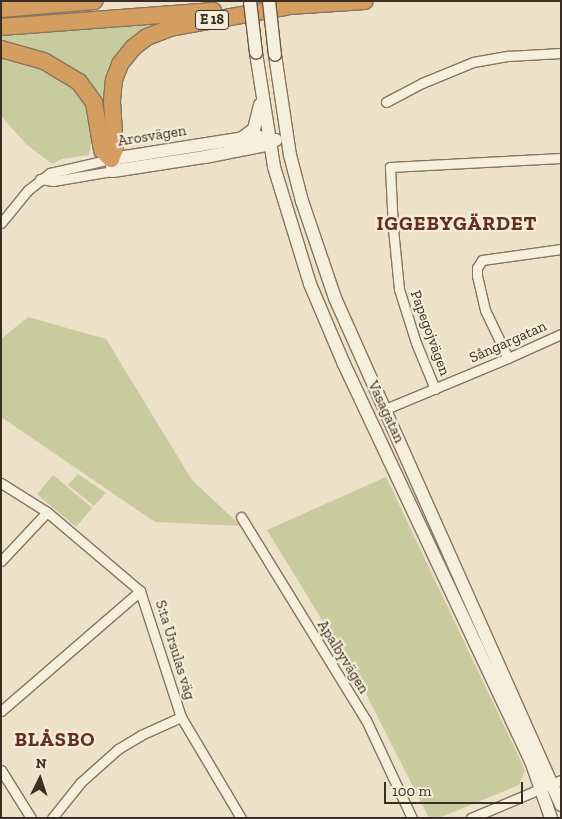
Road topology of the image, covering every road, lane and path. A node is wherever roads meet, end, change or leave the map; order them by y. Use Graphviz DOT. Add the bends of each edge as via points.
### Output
graph roads {
  1 [pos="95,1"];
  2 [pos="250,1"];
  3 [pos="365,1"];
  4 [pos="277,4"];
  5 [pos="1,10"];
  6 [pos="1,27"];
  7 [pos="1,49"];
  8 [pos="561,54"];
  9 [pos="262,95"];
  10 [pos="386,102"];
  11 [pos="286,138"];
  12 [pos="239,139"];
  13 [pos="270,140"];
  14 [pos="231,151"];
  15 [pos="561,158"];
  16 [pos="112,165"];
  17 [pos="274,167"];
  18 [pos="1,223"];
  19 [pos="561,249"];
  20 [pos="561,334"];
  21 [pos="508,358"];
  22 [pos="435,389"];
  23 [pos="383,410"];
  24 [pos="370,415"];
  25 [pos="1,482"];
  26 [pos="47,512"];
  27 [pos="241,517"];
  28 [pos="1,561"];
  29 [pos="140,591"];
  30 [pos="1,711"];
  31 [pos="181,717"];
  32 [pos="1,770"];
  33 [pos="551,784"];
  34 [pos="561,805"];
  35 [pos="31,818"];
  36 [pos="52,818"];
  37 [pos="241,818"];
  38 [pos="412,818"];
  39 [pos="471,818"];
  40 [pos="551,818"];
  1 -- 5 [label="highway"];
  2 -- 9 [label="street, Vasagatan, bridge"];
  3 -- 4 [label="highway, E 18"];
  4 -- 6 [label="highway, E 18"];
  4 -- 11 [label="street, Vasagatan, bridge" via="275,55"];
  4 -- 16 [label="highway, E 18" via="170,28 134,46 120,64 114,80 115,149"];
  7 -- 16 [label="highway" via="44,61 79,82 94,103 102,150"];
  8 -- 10 [label="street" via="508,56 473,62 422,82"];
  9 -- 12 [label="street" via="254,128"];
  9 -- 13 [label="street, Vasagatan"];
  11 -- 13 [label="street, Arosvägen"];
  11 -- 23 [label="street, Vasagatan" via="302,201 335,298"];
  12 -- 13 [label="street, Arosvägen" via="257,136"];
  12 -- 16 [label="street, Arosvägen"];
  13 -- 14 [label="street, Arosvägen" via="267,144"];
  13 -- 17 [label="street, Vasagatan"];
  14 -- 16 [label="street, Arosvägen"];
  14 -- 17 [label="street" via="257,152"];
  15 -- 22 [label="street, Papegojvägen" via="390,167 399,289"];
  16 -- 18 [label="street, Arosvägen" via="50,173 28,190"];
  17 -- 24 [label="street, Vasagatan" via="310,284"];
  19 -- 21 [label="street" via="482,260 477,268 485,310"];
  20 -- 21 [label="street, Sångargatan"];
  21 -- 22 [label="street, Sångargatan"];
  22 -- 23 [label="street, Sångargatan"];
  23 -- 24 [label="street"];
  23 -- 33 [label="street, Vasagatan"];
  24 -- 33 [label="street, Vasagatan" via="531,761"];
  25 -- 26 [label="street, S:ta Ursulas väg"];
  26 -- 28 [label="street"];
  26 -- 29 [label="street, S:ta Ursulas väg"];
  27 -- 38 [label="street, Apalbyvägen" via="366,720"];
  29 -- 30 [label="street"];
  29 -- 31 [label="street, S:ta Ursulas väg"];
  31 -- 36 [label="street" via="118,749 82,782"];
  31 -- 37 [label="street, S:ta Ursulas väg"];
  32 -- 35 [label="street"];
  33 -- 34 [label="street, Vasagatan"];
  33 -- 39 [label="street"];
  33 -- 40 [label="street, Vasagatan"];
}
